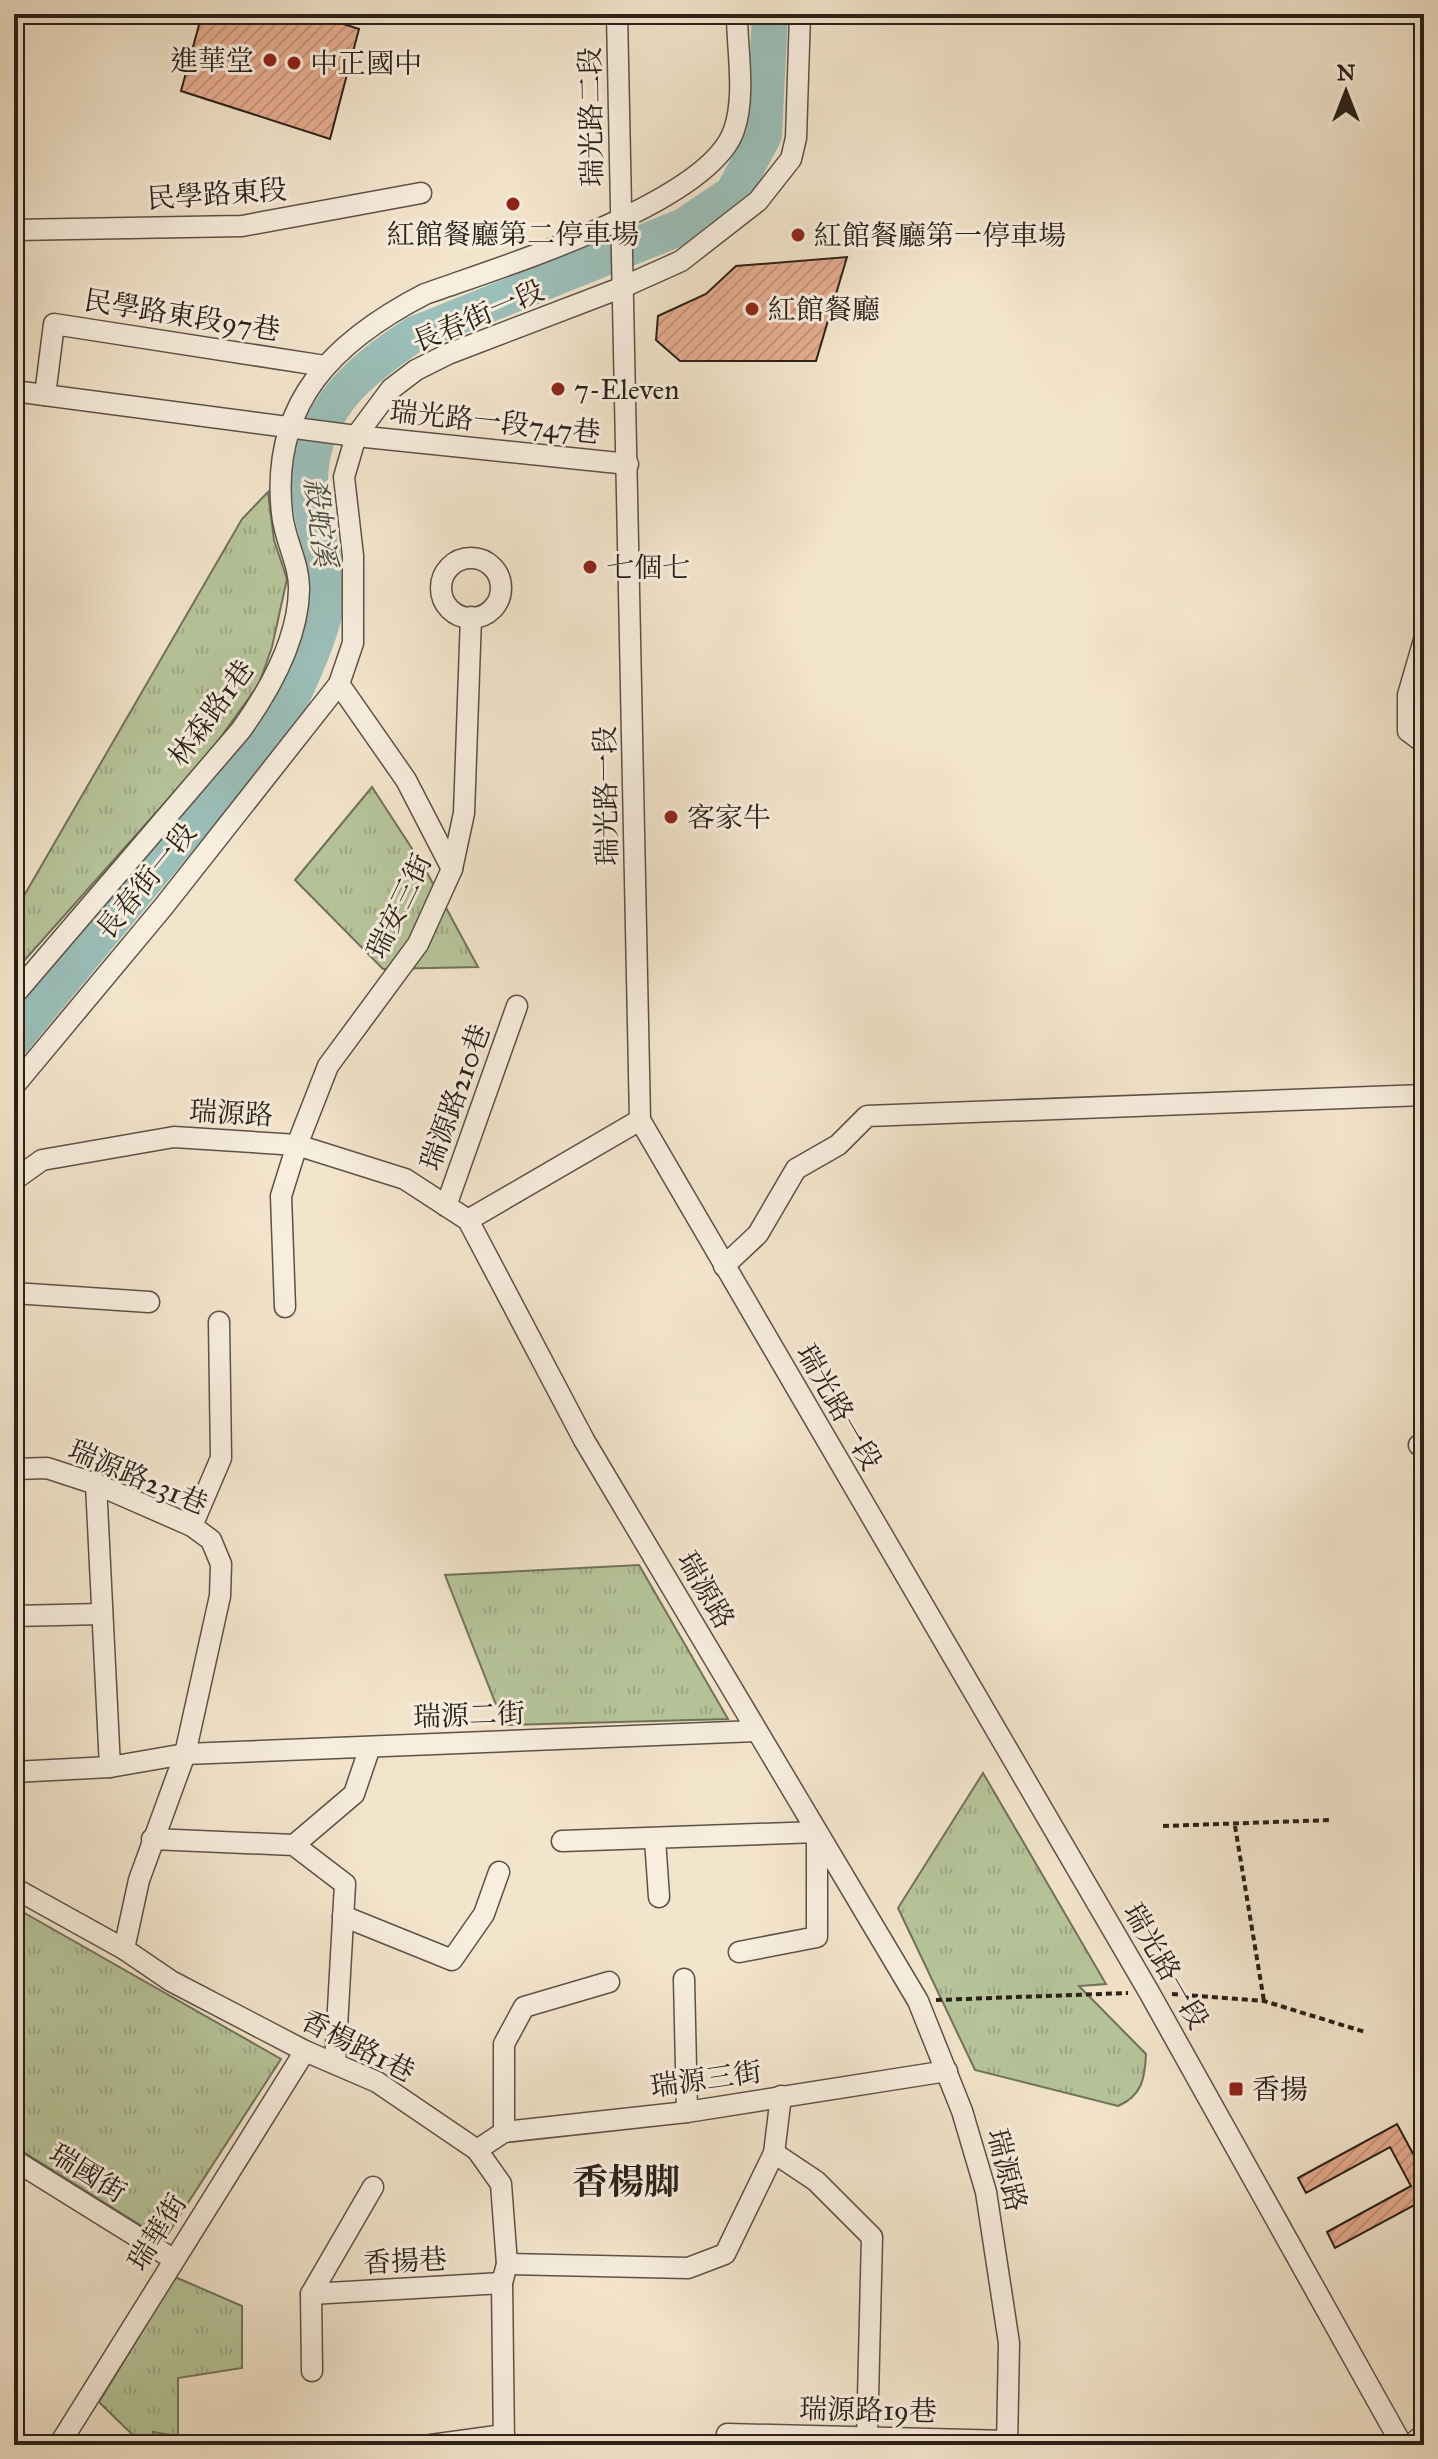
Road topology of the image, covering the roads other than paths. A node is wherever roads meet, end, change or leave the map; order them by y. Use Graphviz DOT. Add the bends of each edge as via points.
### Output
graph roads {
  1 [pos="617,14"];
  2 [pos="737,14"];
  3 [pos="800,14"];
  4 [pos="421,193"];
  5 [pos="621,218"];
  6 [pos="14,230"];
  7 [pos="623,287"];
  8 [pos="325,366"];
  9 [pos="14,391"];
  10 [pos="45,395"];
  11 [pos="289,426"];
  12 [pos="356,436"];
  13 [pos="628,464"];
  14 [pos="471,617"];
  15 [pos="1424,640"];
  16 [pos="339,684"];
  17 [pos="1424,743"];
  18 [pos="452,869"];
  19 [pos="14,995"];
  20 [pos="517,1006"];
  21 [pos="14,1086"];
  22 [pos="1424,1095"];
  23 [pos="640,1120"];
  24 [pos="297,1145"];
  25 [pos="14,1180"];
  26 [pos="446,1206"];
  27 [pos="468,1220"];
  28 [pos="724,1266"];
  29 [pos="14,1293"];
  30 [pos="149,1302"];
  31 [pos="285,1307"];
  32 [pos="219,1322"];
  33 [pos="14,1469"];
  34 [pos="96,1484"];
  35 [pos="192,1526"];
  36 [pos="102,1614"];
  37 [pos="14,1616"];
  38 [pos="756,1731"];
  39 [pos="370,1747"];
  40 [pos="185,1754"];
  41 [pos="110,1767"];
  42 [pos="14,1772"];
  43 [pos="817,1832"];
  44 [pos="152,1839"];
  45 [pos="655,1839"];
  46 [pos="562,1841"];
  47 [pos="294,1845"];
  48 [pos="499,1872"];
  49 [pos="14,1888"];
  50 [pos="659,1897"];
  51 [pos="343,1916"];
  52 [pos="124,1949"];
  53 [pos="739,1952"];
  54 [pos="684,1979"];
  55 [pos="609,1982"];
  56 [pos="305,2051"];
  57 [pos="335,2063"];
  58 [pos="947,2071"];
  59 [pos="781,2096"];
  60 [pos="687,2112"];
  61 [pos="504,2132"];
  62 [pos="477,2150"];
  63 [pos="774,2153"];
  64 [pos="14,2160"];
  65 [pos="373,2187"];
  66 [pos="173,2259"];
  67 [pos="505,2274"];
  68 [pos="311,2294"];
  69 [pos="312,2371"];
  70 [pos="727,2434"];
  71 [pos="1424,2434"];
  72 [pos="867,2438"];
  73 [pos="504,2440"];
  74 [pos="1007,2443"];
  75 [pos="59,2445"];
  76 [pos="431,2445"];
  77 [pos="1402,2445"];
  78 [pos="1411,2445"];
  1 -- 5 [label="street, 瑞光路二段"];
  2 -- 5 [label="street, 林森路1巷" via="739,107 734,132 696,177"];
  3 -- 7 [label="street, 長春街一段" via="791,159 777,180 707,244"];
  4 -- 6 [label="street, 民學路東段" via="242,226"];
  5 -- 7 [label="street, 瑞光路二段"];
  5 -- 8 [label="street, 林森路1巷" via="425,294 369,326"];
  7 -- 12 [label="street, 長春街一段" via="416,370 391,389"];
  7 -- 13 [label="street, 瑞光路一段"];
  8 -- 10 [label="street, 民學路東段97巷" via="54,324"];
  8 -- 11 [label="street, 林森路1巷"];
  9 -- 10 [label="street"];
  10 -- 11 [label="street"];
  11 -- 12 [label="street, 瑞光路一段747巷"];
  11 -- 19 [label="street, 林森路1巷" via="282,514 299,594 278,668 241,730"];
  12 -- 13 [label="street, 瑞光路一段747巷"];
  12 -- 16 [label="street, 長春街一段" via="344,477 353,556 353,643"];
  13 -- 23 [label="street, 瑞光路一段"];
  14 -- 18 [label="street, 瑞安三街" via="466,787"];
  15 -- 17 [label="street" via="1408,695 1408,731"];
  16 -- 18 [label="street" via="406,780"];
  16 -- 21 [label="street, 長春街一段"];
  18 -- 24 [label="street, 瑞安三街" via="398,976 328,1066"];
  20 -- 26 [label="street, 瑞源路210巷"];
  22 -- 28 [label="street" via="867,1116 838,1145 796,1169 758,1234"];
  23 -- 27 [label="street"];
  23 -- 28 [label="street, 瑞光路一段"];
  24 -- 25 [label="street, 瑞源路" via="174,1137 42,1160"];
  24 -- 26 [label="street, 瑞源路" via="405,1179"];
  24 -- 31 [label="street, 瑞安三街" via="281,1196"];
  26 -- 27 [label="street, 瑞源路"];
  27 -- 38 [label="street, 瑞源路" via="584,1440"];
  28 -- 77 [label="street, 瑞光路一段" via="1149,1992"];
  29 -- 30 [label="street"];
  32 -- 35 [label="street" via="221,1458"];
  33 -- 34 [label="street, 瑞源路231巷" via="47,1468"];
  34 -- 35 [label="street, 瑞源路231巷"];
  34 -- 36 [label="street"];
  35 -- 40 [label="street, 瑞源路231巷" via="211,1540 221,1564 220,1596"];
  36 -- 37 [label="street"];
  36 -- 41 [label="street"];
  38 -- 39 [label="street, 瑞源二街"];
  38 -- 43 [label="street, 瑞源路"];
  39 -- 40 [label="street, 瑞源二街"];
  39 -- 47 [label="street" via="354,1794"];
  40 -- 41 [label="street"];
  40 -- 44 [label="street"];
  41 -- 42 [label="street"];
  43 -- 45 [label="street"];
  43 -- 53 [label="street" via="817,1937"];
  43 -- 58 [label="street, 瑞源路" via="918,2001"];
  44 -- 47 [label="street"];
  44 -- 52 [label="street"];
  45 -- 46 [label="street"];
  45 -- 50 [label="street"];
  47 -- 51 [label="street" via="345,1884"];
  48 -- 51 [label="street" via="484,1914 452,1960"];
  49 -- 52 [label="street, 香楊路1巷"];
  51 -- 57 [label="street"];
  52 -- 56 [label="street, 香楊路1巷" via="171,1981"];
  54 -- 60 [label="street"];
  55 -- 61 [label="street" via="524,2007 504,2044"];
  56 -- 57 [label="street, 香楊路1巷"];
  56 -- 66 [label="street, 瑞華街"];
  57 -- 62 [label="street, 香楊路1巷" via="377,2082"];
  58 -- 59 [label="street, 瑞源三街"];
  58 -- 74 [label="street, 瑞源路" via="986,2192 1009,2343"];
  59 -- 60 [label="street, 瑞源三街"];
  59 -- 63 [label="street, 香揚巷"];
  60 -- 61 [label="street, 瑞源三街"];
  61 -- 62 [label="street, 瑞源三街"];
  62 -- 67 [label="street, 香楊路1巷" via="501,2184"];
  63 -- 67 [label="street, 香揚巷" via="725,2254 688,2268"];
  63 -- 72 [label="street" via="816,2181 872,2237"];
  64 -- 66 [label="street, 瑞國街"];
  65 -- 68 [label="street, 香揚巷"];
  66 -- 75 [label="street, 瑞華街"];
  67 -- 68 [label="street, 香揚巷"];
  67 -- 73 [label="street, 香楊路1巷"];
  68 -- 69 [label="street"];
  70 -- 72 [label="street, 瑞源路19巷"];
  71 -- 78 [label="street"];
  72 -- 74 [label="street, 瑞源路19巷"];
  73 -- 76 [label="street"];
}
